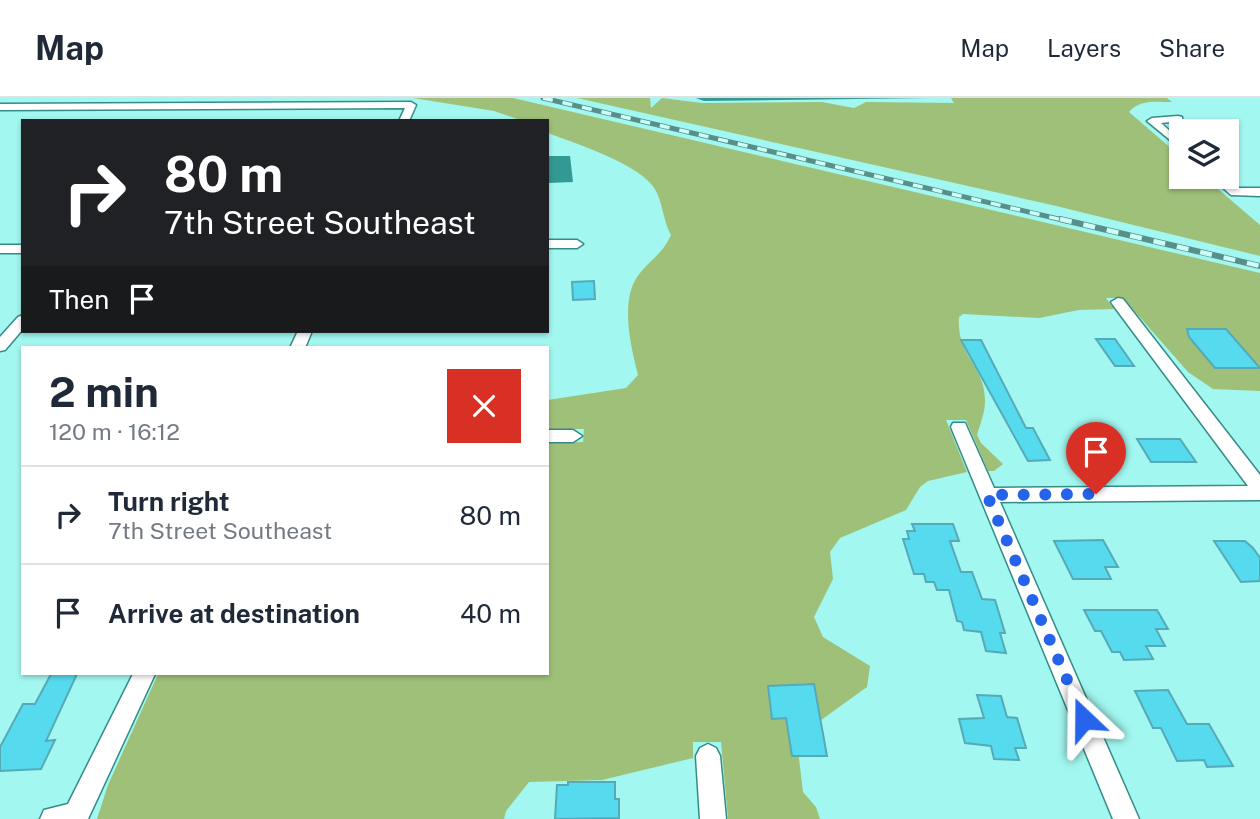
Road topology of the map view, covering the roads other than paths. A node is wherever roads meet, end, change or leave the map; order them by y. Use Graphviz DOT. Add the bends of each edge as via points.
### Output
graph roads {
  1 [pos="16,98"];
  2 [pos="1,108"];
  3 [pos="405,119"];
  4 [pos="1169,120"];
  5 [pos="1169,136"];
  6 [pos="1231,189"];
  7 [pos="1260,192"];
  8 [pos="549,244"];
  9 [pos="577,244"];
  10 [pos="0,249"];
  11 [pos="21,249"];
  12 [pos="1118,303"];
  13 [pos="21,322"];
  14 [pos="0,346"];
  15 [pos="959,427"];
  16 [pos="549,436"];
  17 [pos="573,436"];
  18 [pos="1260,491"];
  19 [pos="987,495"];
  20 [pos="143,675"];
  21 [pos="708,756"];
  22 [pos="64,817"];
  23 [pos="713,819"];
  24 [pos="1126,819"];
  1 -- 2 [label="street"];
  2 -- 3 [label="street" via="411,105"];
  4 -- 5 [label="street" via="1152,121"];
  6 -- 7 [label="street"];
  8 -- 9 [label="street"];
  10 -- 11 [label="street"];
  12 -- 18 [label="street"];
  13 -- 14 [label="street"];
  15 -- 19 [label="street"];
  16 -- 17 [label="street"];
  18 -- 19 [label="street"];
  19 -- 24 [label="street"];
  20 -- 22 [label="street"];
  21 -- 23 [label="street"];
}
